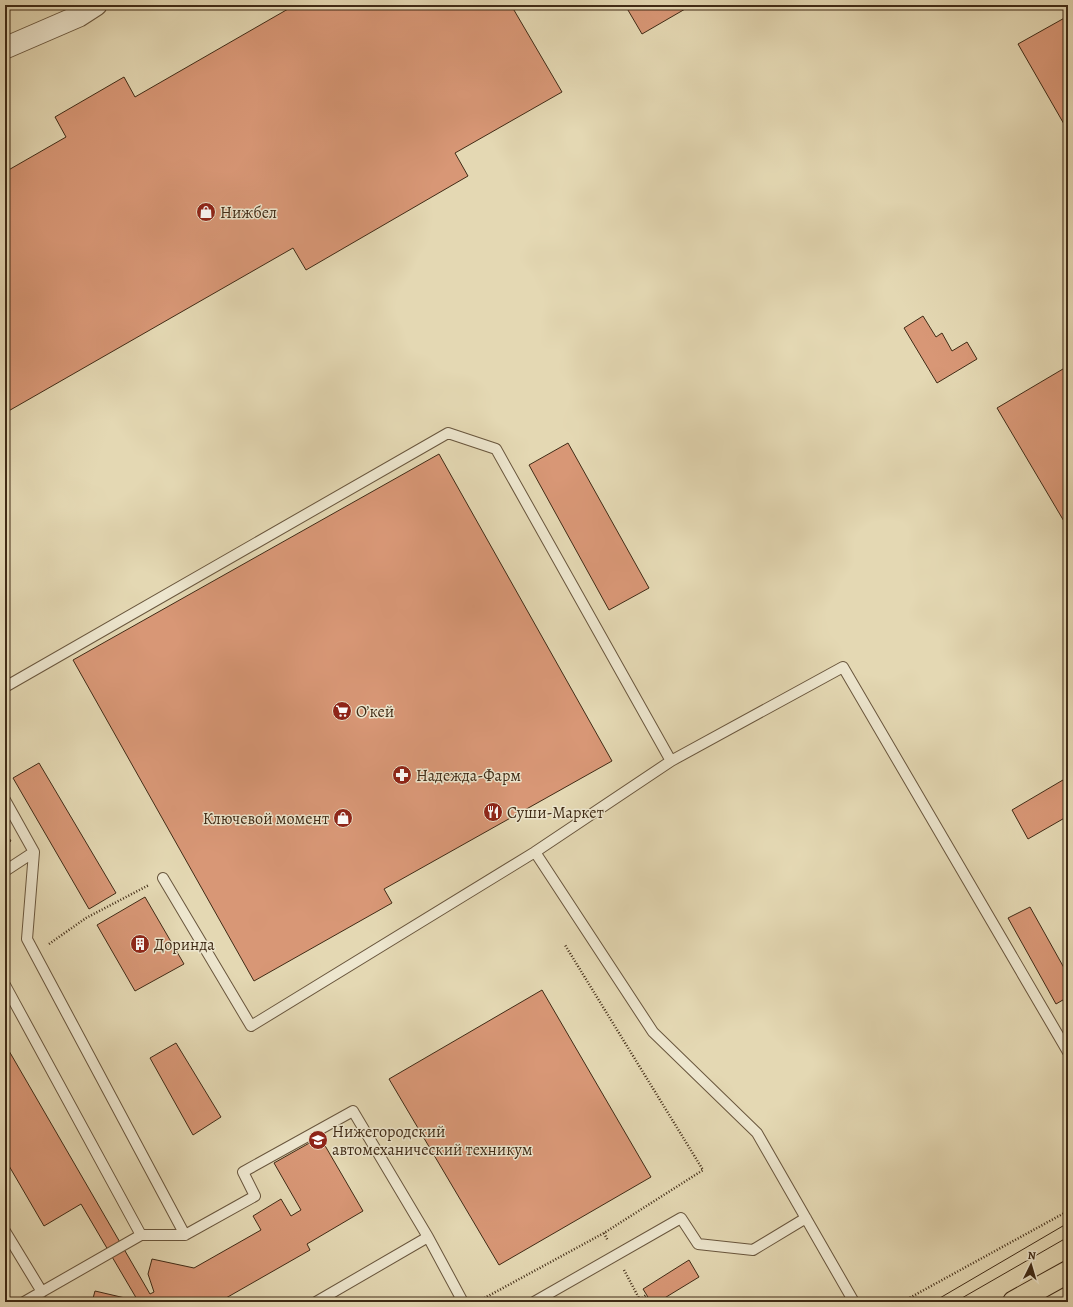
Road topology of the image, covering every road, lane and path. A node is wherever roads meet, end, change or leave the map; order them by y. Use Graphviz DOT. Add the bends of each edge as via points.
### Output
graph roads {
  1 [pos="96,5"];
  2 [pos="5,48"];
  3 [pos="5,687"];
  4 [pos="671,761"];
  5 [pos="5,800"];
  6 [pos="34,852"];
  7 [pos="535,852"];
  8 [pos="5,871"];
  9 [pos="163,878"];
  10 [pos="565,944"];
  11 [pos="35,953"];
  12 [pos="5,985"];
  13 [pos="1068,1052"];
  14 [pos="1068,1211"];
  15 [pos="806,1218"];
  16 [pos="5,1231"];
  17 [pos="141,1235"];
  18 [pos="185,1235"];
  19 [pos="428,1237"];
  20 [pos="1068,1272"];
  21 [pos="42,1292"];
  22 [pos="646,1295"];
  23 [pos="24,1302"];
  24 [pos="316,1302"];
  25 [pos="463,1302"];
  26 [pos="477,1302"];
  27 [pos="534,1302"];
  28 [pos="641,1302"];
  29 [pos="854,1302"];
  30 [pos="902,1302"];
  31 [pos="1014,1302"];
  1 -- 2 [label="street" via="79,16"];
  3 -- 4 [label="lane" via="448,433 496,449"];
  4 -- 7 [label="lane"];
  4 -- 13 [label="lane" via="843,667"];
  5 -- 6 [label="lane"];
  6 -- 8 [label="lane"];
  6 -- 11 [label="lane" via="27,939"];
  7 -- 9 [label="lane" via="251,1026"];
  7 -- 15 [label="lane" via="653,1032 757,1133"];
  9 -- 11 [label="path" via="86,918"];
  10 -- 26 [label="path" via="703,1170 604,1233"];
  11 -- 18 [label="lane"];
  12 -- 17 [label="lane"];
  14 -- 30 [label="path"];
  15 -- 27 [label="lane" via="753,1250 698,1244 680,1218"];
  15 -- 29 [label="lane"];
  16 -- 21 [label="lane"];
  17 -- 18 [label="lane"];
  17 -- 21 [label="lane"];
  18 -- 19 [label="lane" via="255,1196 243,1172 353,1111"];
  19 -- 24 [label="lane"];
  19 -- 25 [label="lane"];
  20 -- 31 [label="main road"];
  21 -- 23 [label="lane"];
  22 -- 28 [label="path"];
}
